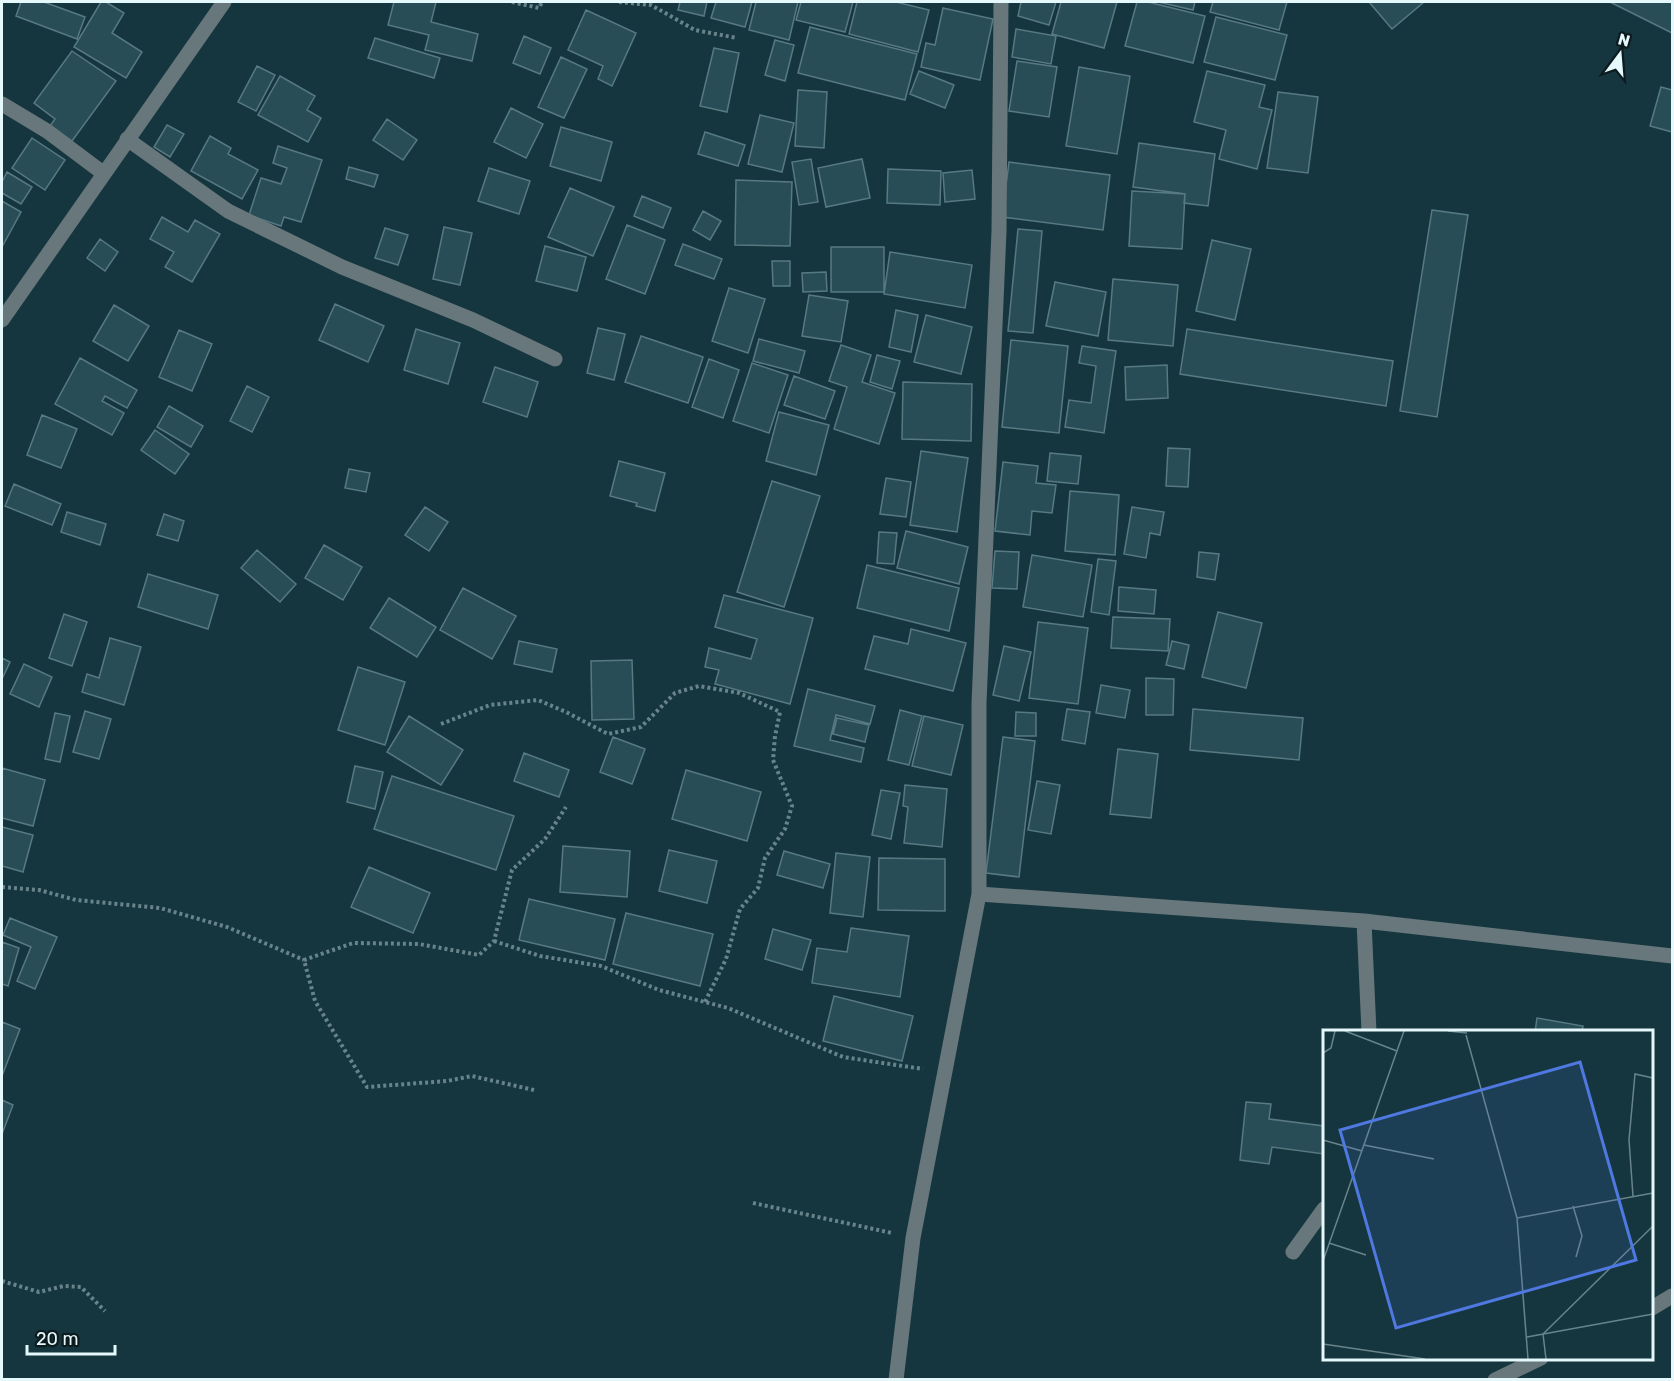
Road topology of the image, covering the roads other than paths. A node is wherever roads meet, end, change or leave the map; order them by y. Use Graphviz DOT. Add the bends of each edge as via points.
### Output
graph roads {
  1 [pos="224,2"];
  2 [pos="1001,2"];
  3 [pos="2,104"];
  4 [pos="127,139"];
  5 [pos="103,174"];
  6 [pos="2,320"];
  7 [pos="555,359"];
  8 [pos="979,894"];
  9 [pos="1364,921"];
  10 [pos="1672,956"];
  11 [pos="1369,1030"];
  12 [pos="1323,1210"];
  13 [pos="1293,1252"];
  14 [pos="1672,1296"];
  15 [pos="1653,1307"];
  16 [pos="1540,1360"];
  17 [pos="896,1380"];
  18 [pos="1495,1380"];
  1 -- 4 [label="street"];
  2 -- 8 [label="street" via="999,231 979,703"];
  3 -- 5 [label="street" via="47,131"];
  4 -- 5 [label="street"];
  4 -- 7 [label="street" via="228,210 342,267 473,320"];
  5 -- 6 [label="street"];
  8 -- 9 [label="street"];
  8 -- 17 [label="street" via="914,1238"];
  9 -- 10 [label="street"];
  9 -- 11 [label="street"];
  12 -- 13 [label="street"];
  14 -- 15 [label="street"];
  16 -- 18 [label="street"];
}
